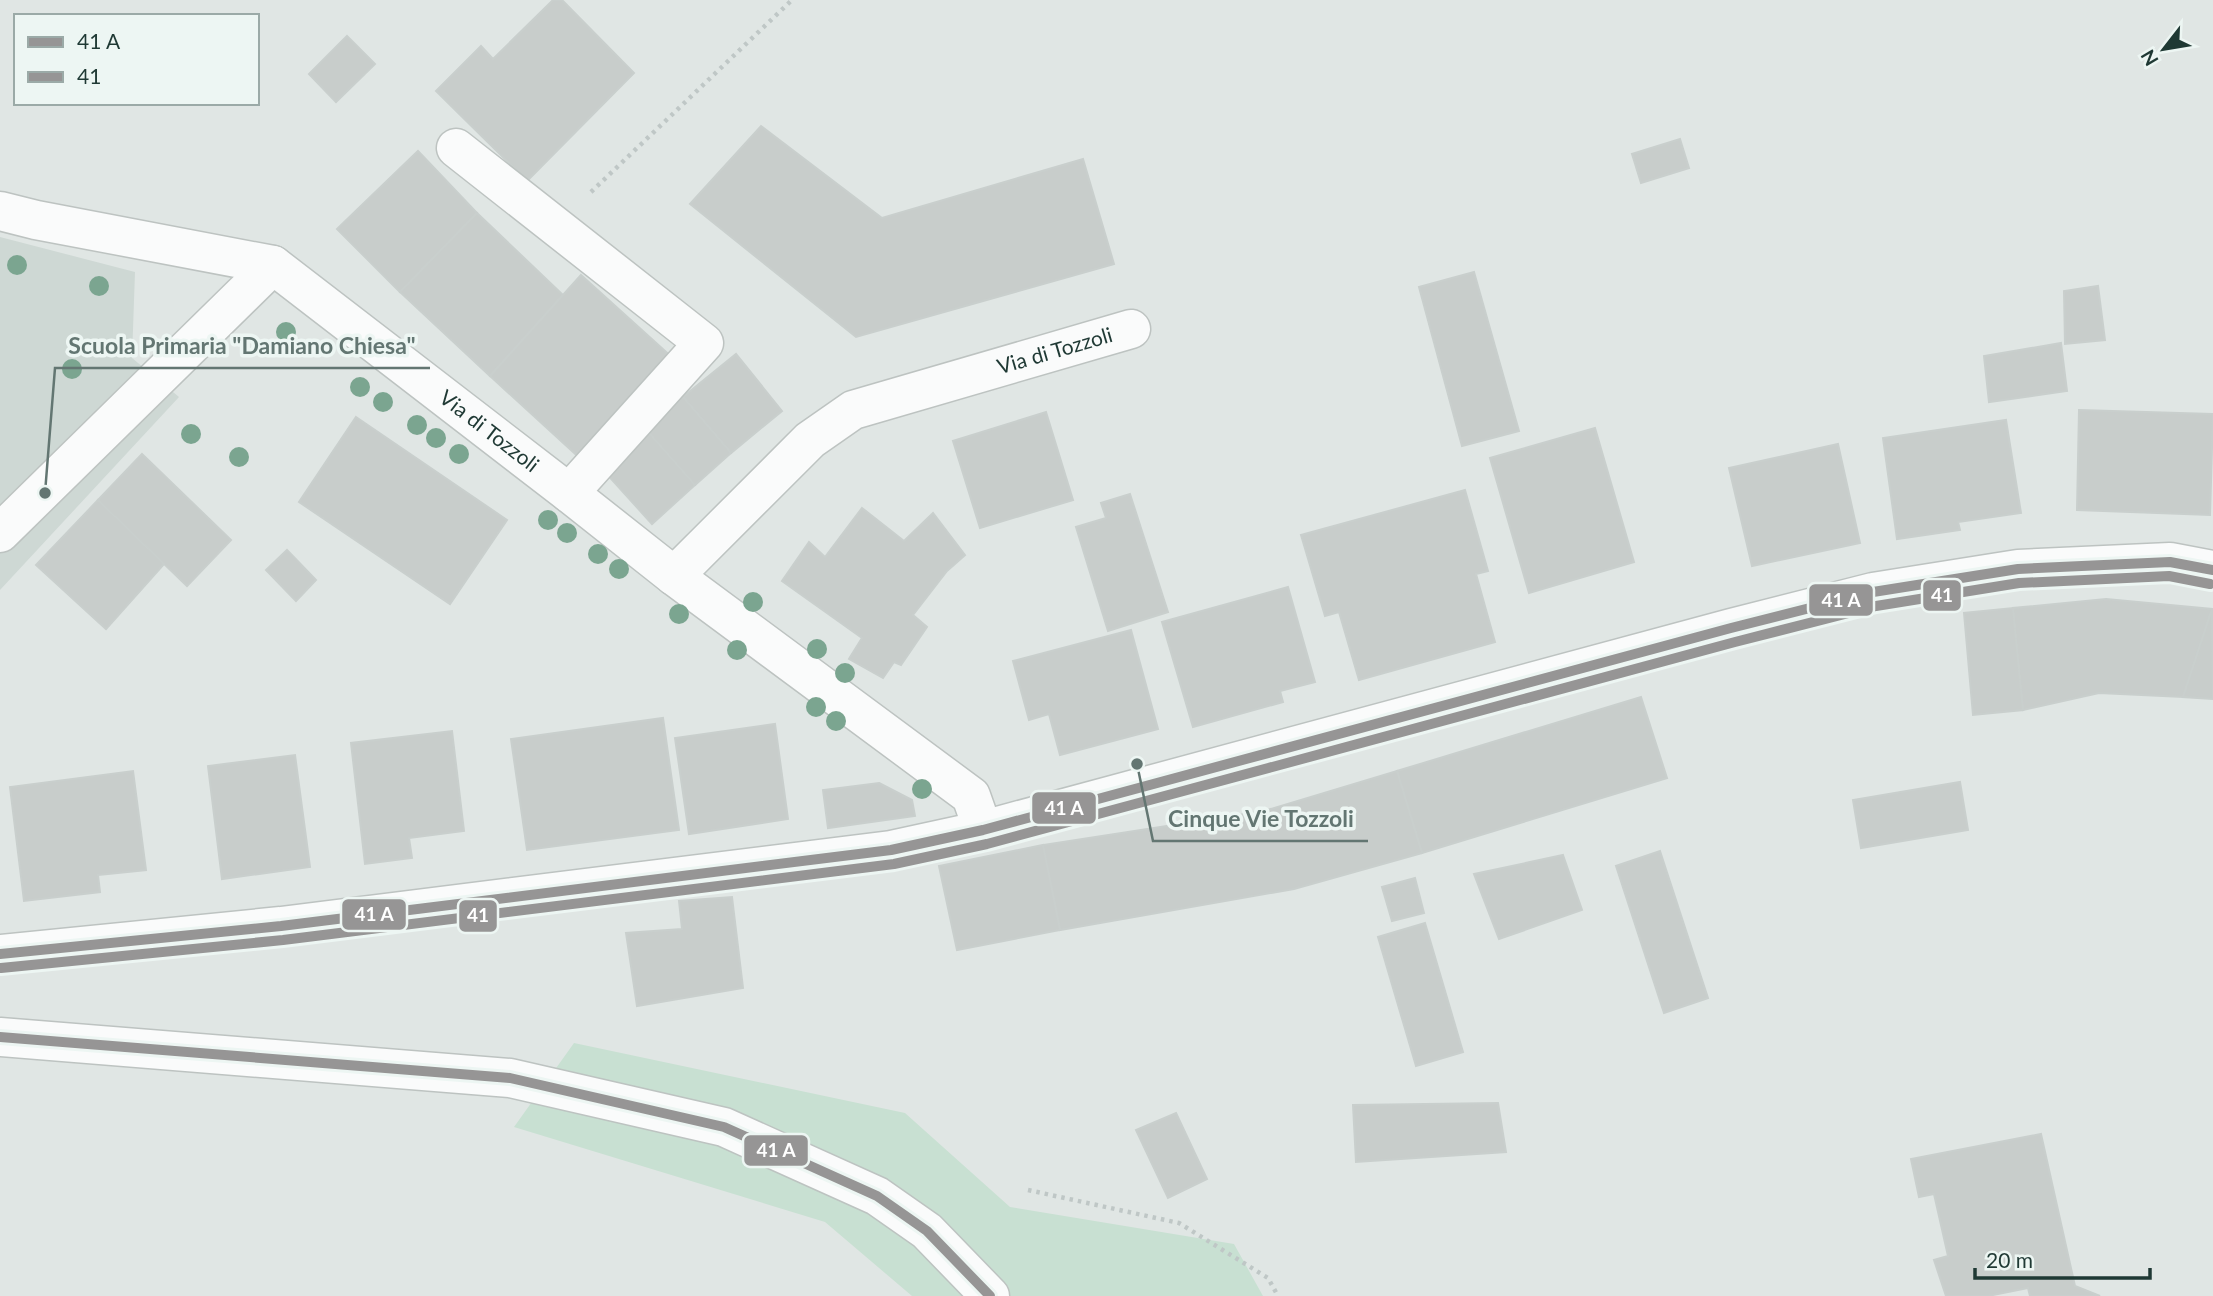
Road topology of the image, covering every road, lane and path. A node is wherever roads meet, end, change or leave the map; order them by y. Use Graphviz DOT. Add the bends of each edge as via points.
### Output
graph roads {
  1 [pos="792,0"];
  2 [pos="456,148"];
  3 [pos="0,211"];
  4 [pos="555,226"];
  5 [pos="273,265"];
  6 [pos="1131,329"];
  7 [pos="569,493"];
  8 [pos="0,533"];
  9 [pos="2213,570"];
  10 [pos="674,576"];
  11 [pos="983,830"];
  12 [pos="0,954"];
  13 [pos="0,1037"];
  14 [pos="1028,1190"];
  15 [pos="990,1296"];
  16 [pos="1278,1296"];
  1 -- 4 [label="path"];
  2 -- 4 [label="street"];
  3 -- 5 [label="street"];
  4 -- 7 [label="street" via="704,343"];
  5 -- 7 [label="street, Via di Tozzoli"];
  5 -- 8 [label="street"];
  6 -- 10 [label="street, Via di Tozzoli" via="853,410 810,440"];
  7 -- 10 [label="street, Via di Tozzoli"];
  9 -- 11 [label="street" via="2170,562 2018,569 1872,592"];
  10 -- 11 [label="street, Via di Tozzoli" via="971,796"];
  11 -- 12 [label="street" via="891,850 281,926"];
  13 -- 15 [label="street" via="510,1078 724,1127 877,1196 927,1231"];
  14 -- 16 [label="path" via="1179,1223 1268,1278"];
}
